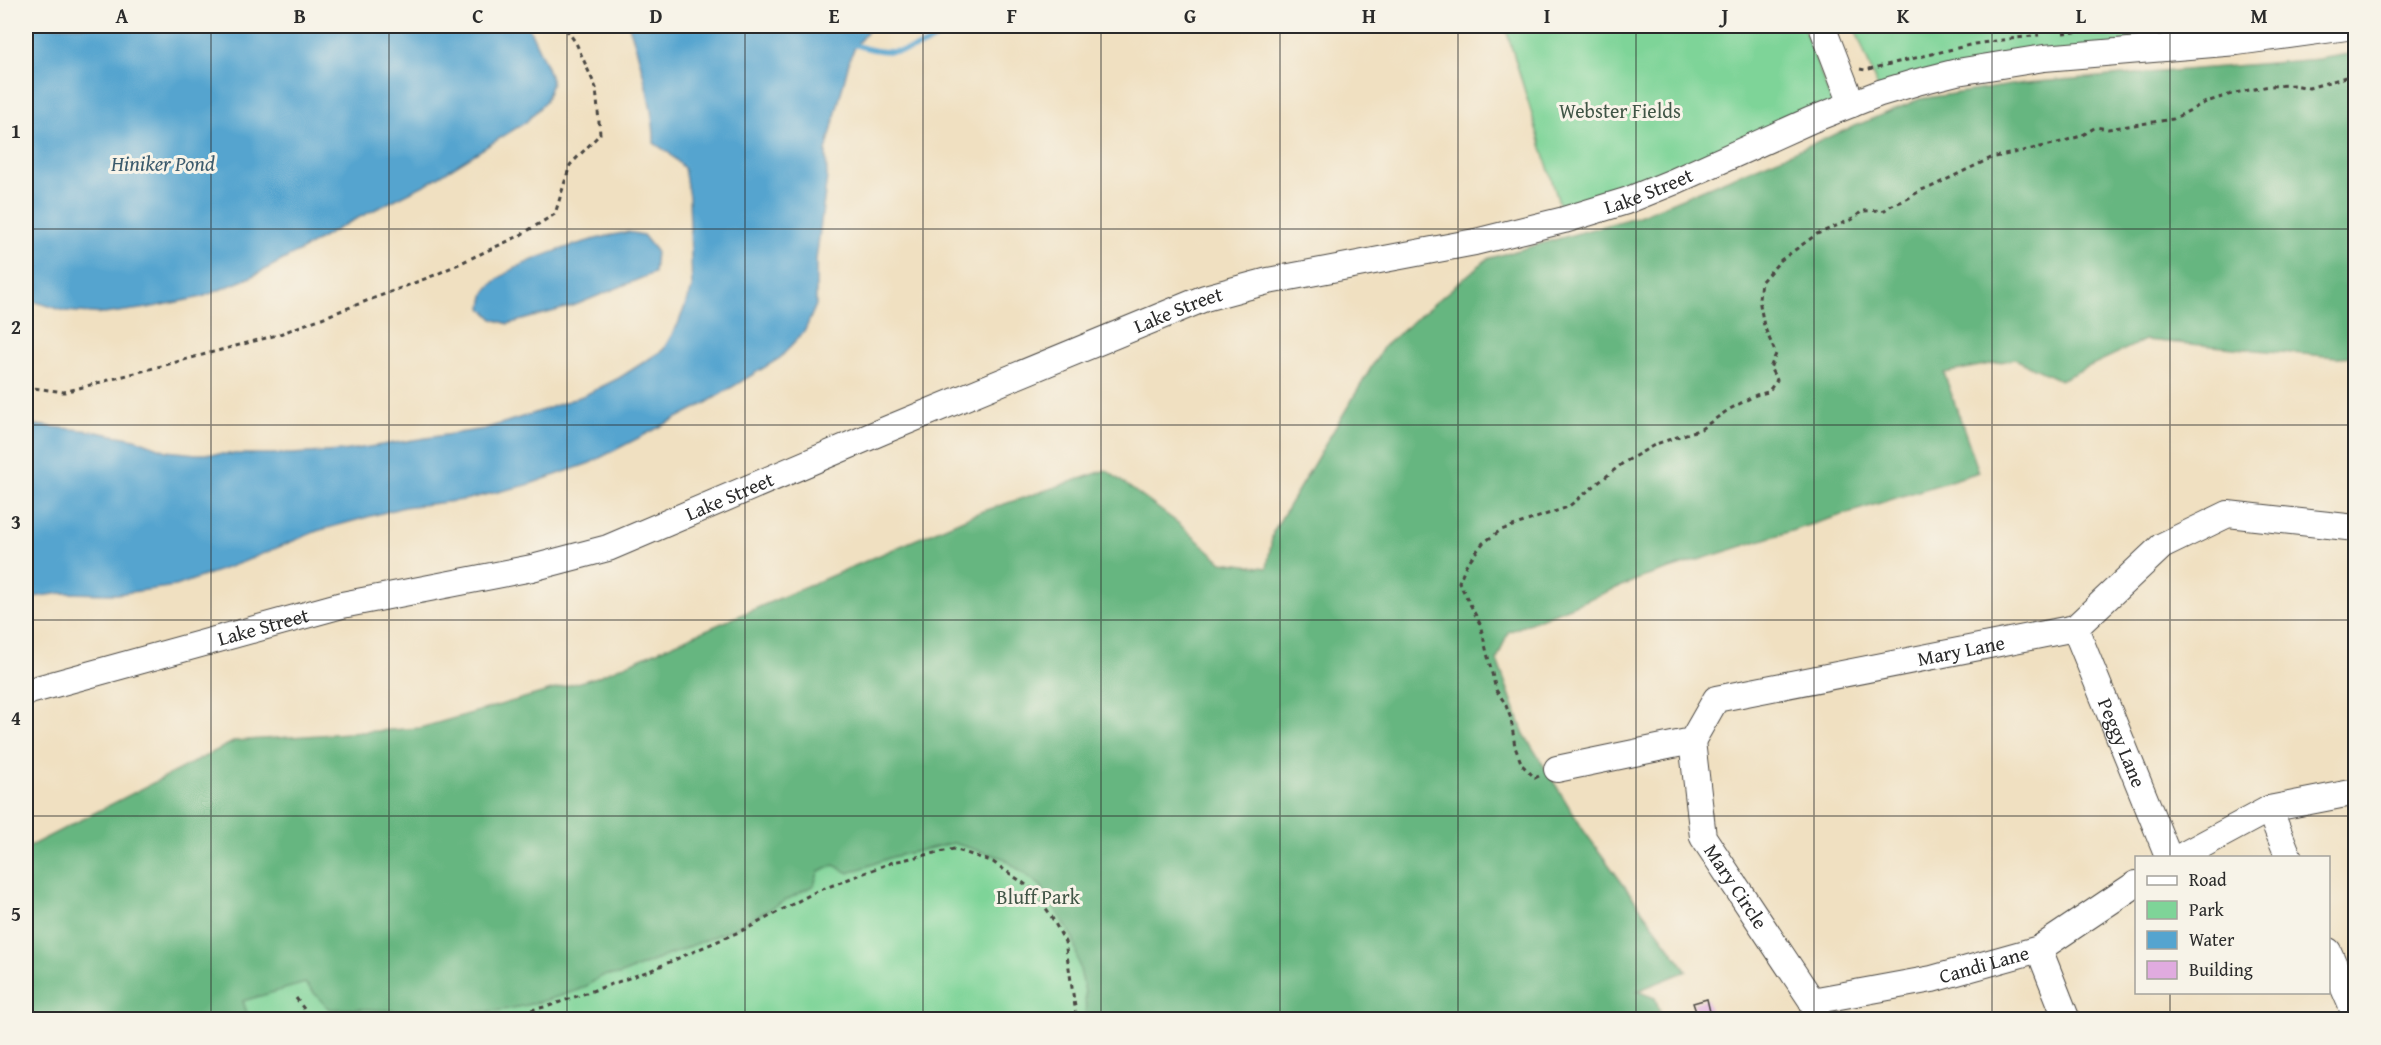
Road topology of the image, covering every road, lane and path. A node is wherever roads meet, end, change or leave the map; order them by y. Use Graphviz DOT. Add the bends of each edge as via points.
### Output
graph roads {
  1 [pos="564,26"];
  2 [pos="1822,26"];
  3 [pos="2354,26"];
  4 [pos="2355,74"];
  5 [pos="1852,104"];
  6 [pos="26,387"];
  7 [pos="2355,528"];
  8 [pos="2075,628"];
  9 [pos="26,692"];
  10 [pos="1692,741"];
  11 [pos="1557,769"];
  12 [pos="2355,792"];
  13 [pos="2269,809"];
  14 [pos="2168,856"];
  15 [pos="2182,856"];
  16 [pos="2288,856"];
  17 [pos="2135,885"];
  18 [pos="2039,949"];
  19 [pos="2330,956"];
  20 [pos="296,998"];
  21 [pos="1815,1010"];
  22 [pos="2355,1016"];
  23 [pos="312,1020"];
  24 [pos="352,1020"];
  25 [pos="1077,1020"];
  26 [pos="2067,1020"];
  1 -- 6 [label="path" via="596,88 600,134 570,165 555,214 519,236 435,275 277,335 64,392"];
  2 -- 5 [label="street"];
  3 -- 5 [label="street, Lake Street" via="2237,42 1993,65 1917,82"];
  4 -- 11 [label="path" via="2309,88 2269,86 2235,93 2173,119 2108,129 2096,127 2054,144 1991,158 1885,210 1862,211 1853,219 1817,234 1781,260 1761,282 1759,299 1764,326 1776,354 1770,368 1777,380 1768,392 1728,410 1701,429 1656,444 1623,463 1568,507 1501,530 1483,543 1466,566 1459,582 1480,624 1496,690 1511,719 1522,765 1535,778"];
  5 -- 9 [label="street, Lake Street" via="1626,201 1564,220 1475,242 1268,281 1205,298 608,548 532,568 342,605"];
  7 -- 8 [label="street" via="2228,514 2162,546"];
  8 -- 10 [label="street, Mary Lane" via="1716,699"];
  8 -- 14 [label="street, Peggy Lane"];
  10 -- 11 [label="street"];
  10 -- 21 [label="street, Mary Circle" via="1703,837"];
  12 -- 13 [label="street"];
  13 -- 15 [label="street"];
  13 -- 16 [label="street"];
  17 -- 18 [label="street, Candi Lane"];
  18 -- 21 [label="street, Candi Lane"];
  18 -- 26 [label="street"];
  19 -- 22 [label="street"];
  20 -- 23 [label="path"];
  24 -- 25 [label="path" via="494,1018 549,1006 649,971 750,927 815,892 893,862 954,849 993,862 1032,889 1050,914 1065,942"];
}
